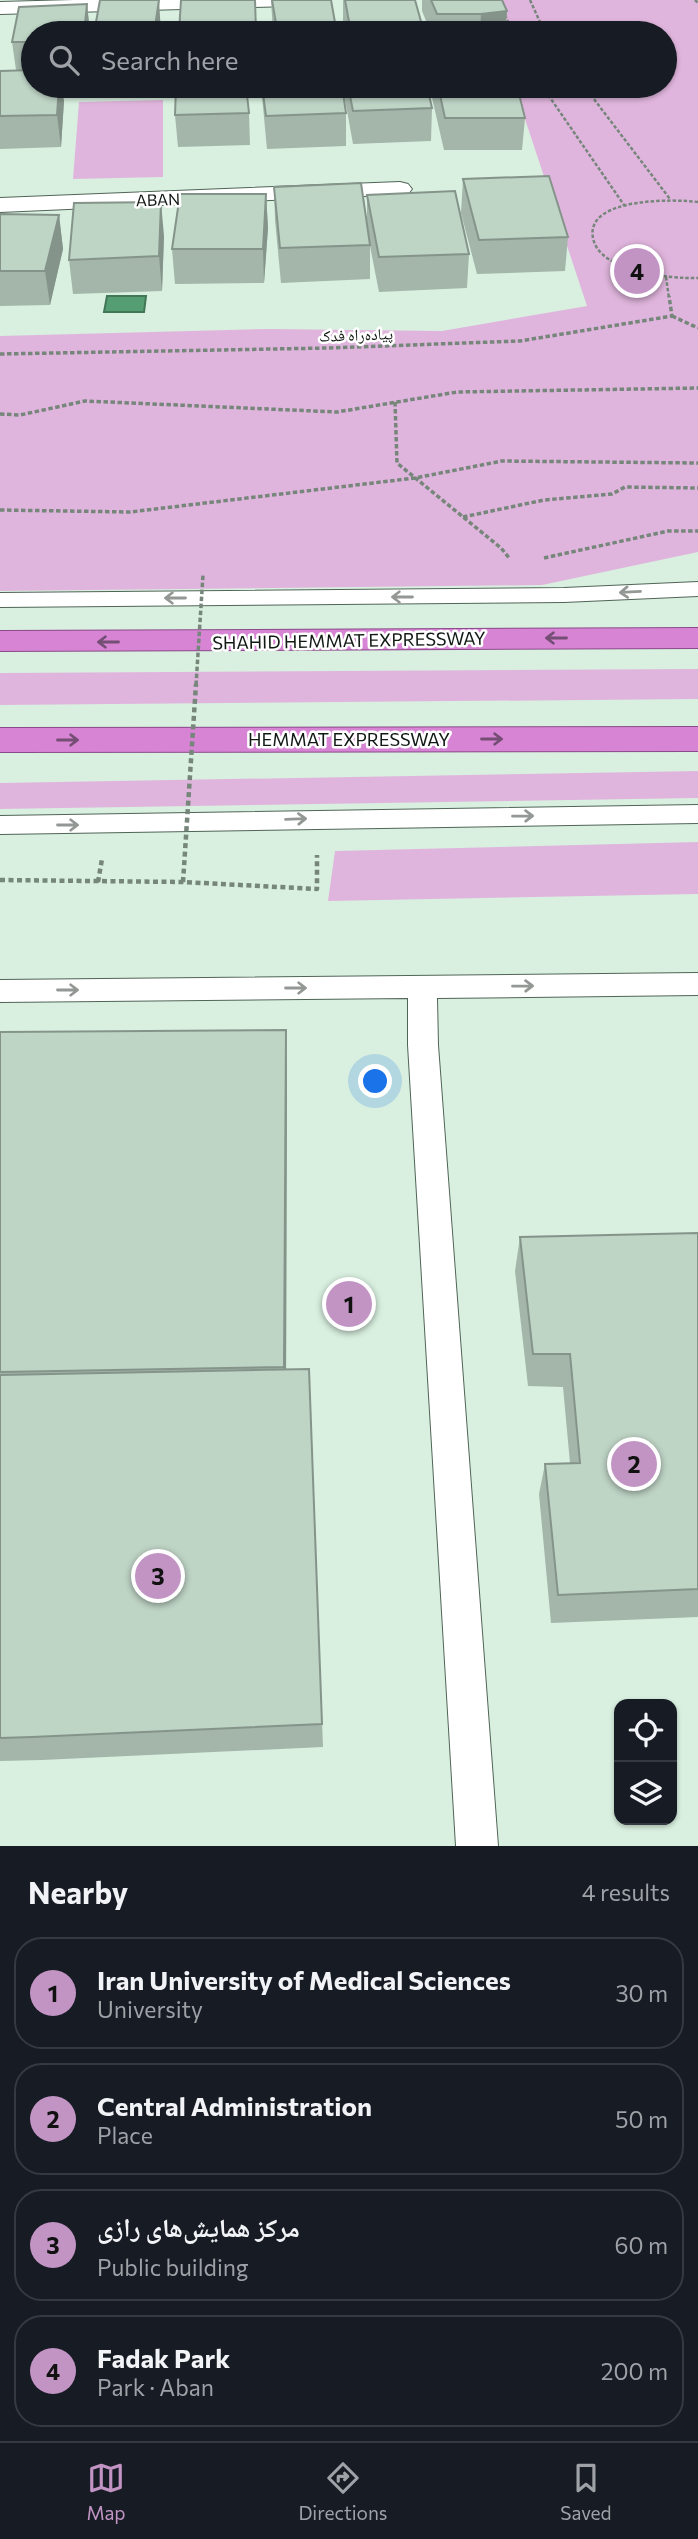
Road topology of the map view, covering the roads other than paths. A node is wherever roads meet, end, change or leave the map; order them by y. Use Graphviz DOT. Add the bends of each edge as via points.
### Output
graph roads {
  1 [pos="293,0"];
  2 [pos="0,9"];
  3 [pos="400,189"];
  4 [pos="0,205"];
  5 [pos="698,589"];
  6 [pos="0,600"];
  7 [pos="698,638"];
  8 [pos="0,641"];
  9 [pos="698,739"];
  10 [pos="0,740"];
  11 [pos="698,814"];
  12 [pos="0,825"];
  13 [pos="698,984"];
  14 [pos="422,988"];
  15 [pos="0,991"];
  16 [pos="477,1846"];
  1 -- 2 [label="street"];
  3 -- 4 [label="street, ABAN"];
  5 -- 6 [label="lane, one-way" via="564,595"];
  7 -- 8 [label="highway, SHAHID HEMMAT EXPRESSWAY, one-way"];
  10 -- 9 [label="highway, HEMMAT EXPRESSWAY, one-way"];
  12 -- 11 [label="lane, one-way"];
  14 -- 13 [label="lane, one-way"];
  15 -- 14 [label="lane, one-way"];
  14 -- 16 [label="lane"];
}
